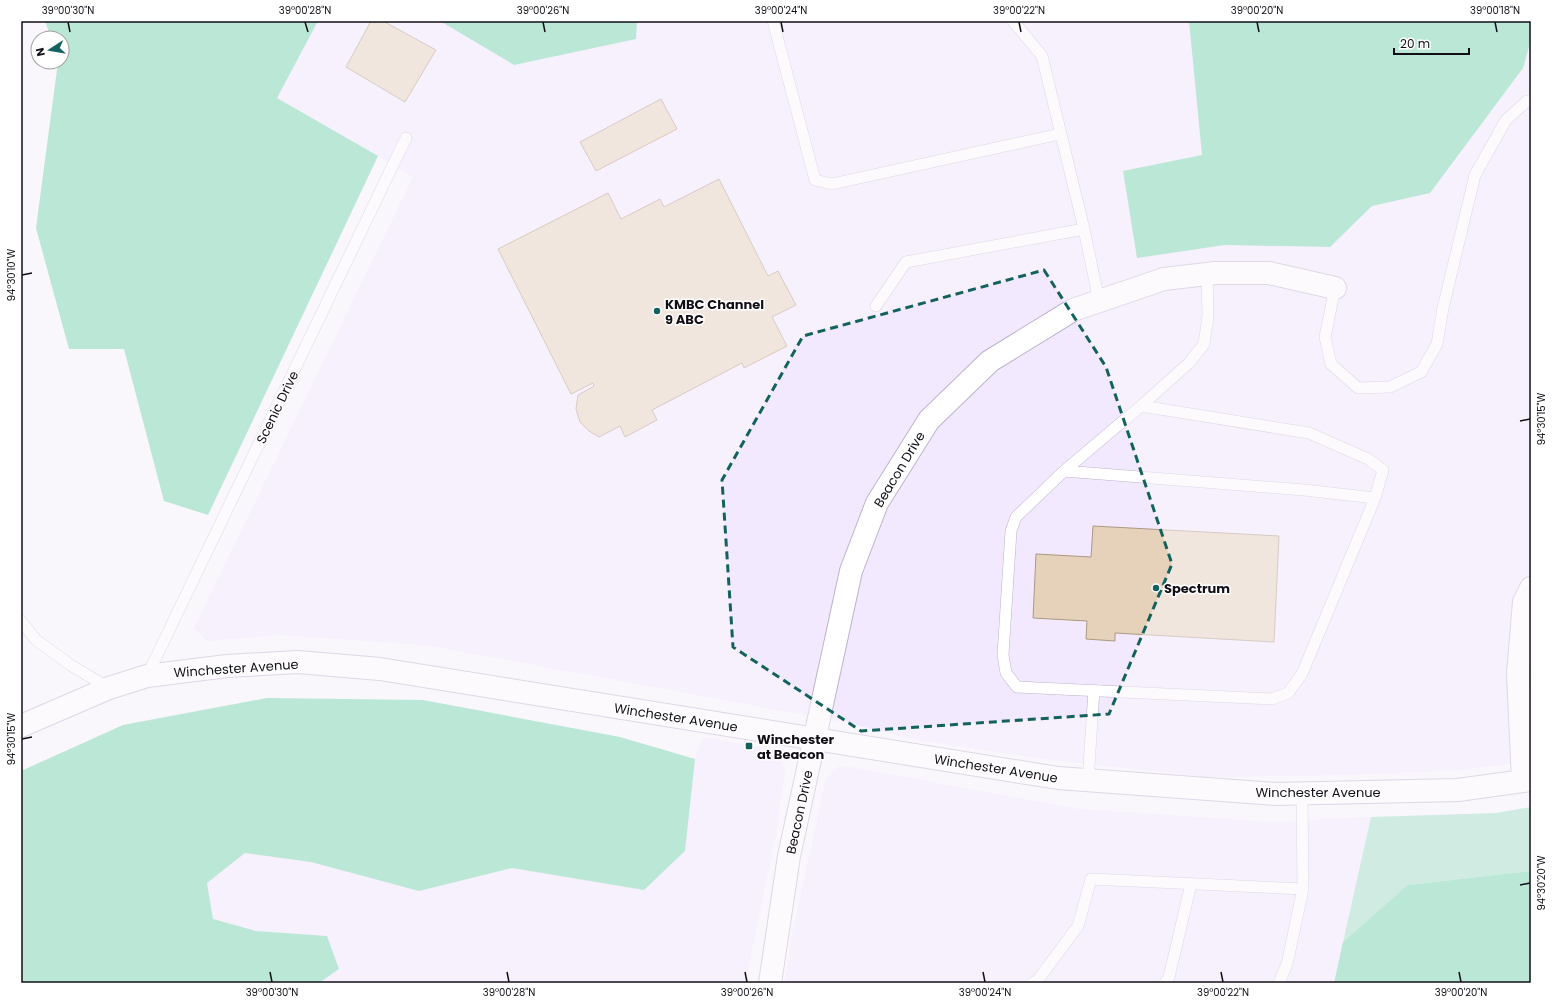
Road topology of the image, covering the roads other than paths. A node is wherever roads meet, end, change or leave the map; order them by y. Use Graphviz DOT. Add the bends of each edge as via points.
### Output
graph roads {
  1 [pos="773,21"];
  2 [pos="1012,21"];
  3 [pos="1531,101"];
  4 [pos="1060,134"];
  5 [pos="406,138"];
  6 [pos="1084,229"];
  7 [pos="1207,274"];
  8 [pos="1335,288"];
  9 [pos="1098,301"];
  10 [pos="876,306"];
  11 [pos="1141,406"];
  12 [pos="1064,471"];
  13 [pos="1375,498"];
  14 [pos="1531,588"];
  15 [pos="21,621"];
  16 [pos="147,676"];
  17 [pos="109,688"];
  18 [pos="1094,690"];
  19 [pos="21,726"];
  20 [pos="814,739"];
  21 [pos="1088,781"];
  22 [pos="1527,781"];
  23 [pos="1302,794"];
  24 [pos="1191,884"];
  25 [pos="1303,889"];
  26 [pos="770,983"];
  27 [pos="1032,983"];
  28 [pos="1165,983"];
  29 [pos="1279,983"];
  1 -- 4 [label="lane" via="815,180 832,184"];
  2 -- 4 [label="lane" via="1042,56"];
  3 -- 8 [label="lane" via="1527,101 1506,120 1474,175 1437,344 1421,372 1390,387 1358,388 1331,364 1325,337"];
  4 -- 6 [label="lane"];
  5 -- 16 [label="lane, Scenic Drive"];
  6 -- 9 [label="lane"];
  6 -- 10 [label="lane" via="906,262"];
  7 -- 8 [label="street, Beacon Drive" via="1269,273"];
  7 -- 9 [label="street, Beacon Drive" via="1164,279"];
  7 -- 11 [label="lane" via="1208,316 1204,344 1189,363"];
  9 -- 20 [label="street, Beacon Drive" via="1073,310 990,361 929,420 877,503 851,571"];
  11 -- 12 [label="lane"];
  11 -- 13 [label="lane" via="1309,433 1368,459 1383,470"];
  12 -- 13 [label="lane" via="1296,489"];
  12 -- 18 [label="lane" via="1016,517 1011,531 1003,655 1006,674 1017,687"];
  13 -- 18 [label="lane" via="1302,674 1288,693 1272,699"];
  14 -- 22 [label="street" via="1524,602 1518,674"];
  15 -- 17 [label="lane" via="36,640"];
  16 -- 17 [label="street, Winchester Avenue"];
  16 -- 20 [label="street, Winchester Avenue" via="227,666 298,662 380,669"];
  17 -- 19 [label="street, Winchester Avenue"];
  18 -- 21 [label="lane"];
  20 -- 21 [label="street, Winchester Avenue"];
  20 -- 26 [label="street, Beacon Drive" via="789,856"];
  21 -- 23 [label="street, Winchester Avenue"];
  22 -- 23 [label="street, Winchester Avenue" via="1458,790"];
  23 -- 25 [label="lane"];
  24 -- 25 [label="lane"];
  24 -- 27 [label="lane" via="1091,879 1078,926 1037,981"];
  24 -- 28 [label="lane" via="1169,977"];
  25 -- 29 [label="lane" via="1287,964"];
}
